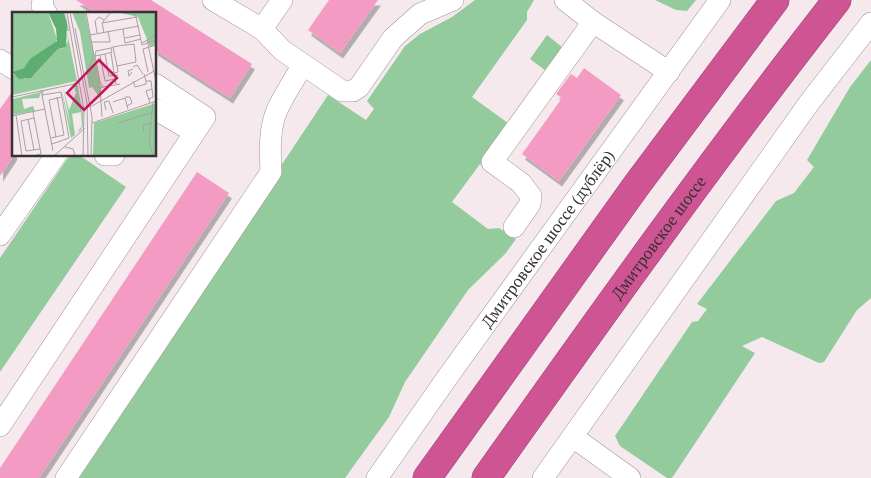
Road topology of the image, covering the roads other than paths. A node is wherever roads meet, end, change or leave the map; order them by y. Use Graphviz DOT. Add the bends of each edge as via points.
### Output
graph roads {
  1 [pos="43,0"];
  2 [pos="214,0"];
  3 [pos="282,0"];
  4 [pos="453,0"];
  5 [pos="565,0"];
  6 [pos="720,0"];
  7 [pos="775,0"];
  8 [pos="837,0"];
  9 [pos="46,12"];
  10 [pos="593,22"];
  11 [pos="871,23"];
  12 [pos="262,29"];
  13 [pos="0,60"];
  14 [pos="302,66"];
  15 [pos="12,68"];
  16 [pos="668,72"];
  17 [pos="156,85"];
  18 [pos="156,109"];
  19 [pos="194,132"];
  20 [pos="55,156"];
  21 [pos="514,227"];
  22 [pos="0,236"];
  23 [pos="0,426"];
  24 [pos="573,438"];
  25 [pos="377,475"];
  26 [pos="66,478"];
  27 [pos="427,478"];
  28 [pos="486,478"];
  29 [pos="544,478"];
  30 [pos="630,478"];
  1 -- 9 [label="street" via="42,6"];
  2 -- 12 [label="street"];
  3 -- 12 [label="street"];
  4 -- 14 [label="street" via="420,14 393,38 369,74 353,91 342,92"];
  5 -- 10 [label="street"];
  6 -- 16 [label="street, Дмитровское шоссе (дублёр)"];
  7 -- 27 [label="highway" via="647,170"];
  8 -- 28 [label="highway, Дмитровское шоссе" via="608,305"];
  10 -- 16 [label="street"];
  10 -- 21 [label="street" via="492,162 521,183 531,196 530,204"];
  11 -- 24 [label="street" via="804,109"];
  12 -- 14 [label="street"];
  13 -- 15 [label="street"];
  14 -- 26 [label="street" via="277,110 270,147 271,172"];
  16 -- 25 [label="street, Дмитровское шоссе (дублёр)"];
  17 -- 19 [label="street" via="205,117"];
  18 -- 19 [label="street"];
  19 -- 23 [label="street"];
  20 -- 22 [label="street"];
  24 -- 29 [label="street"];
  24 -- 30 [label="street"];
}
